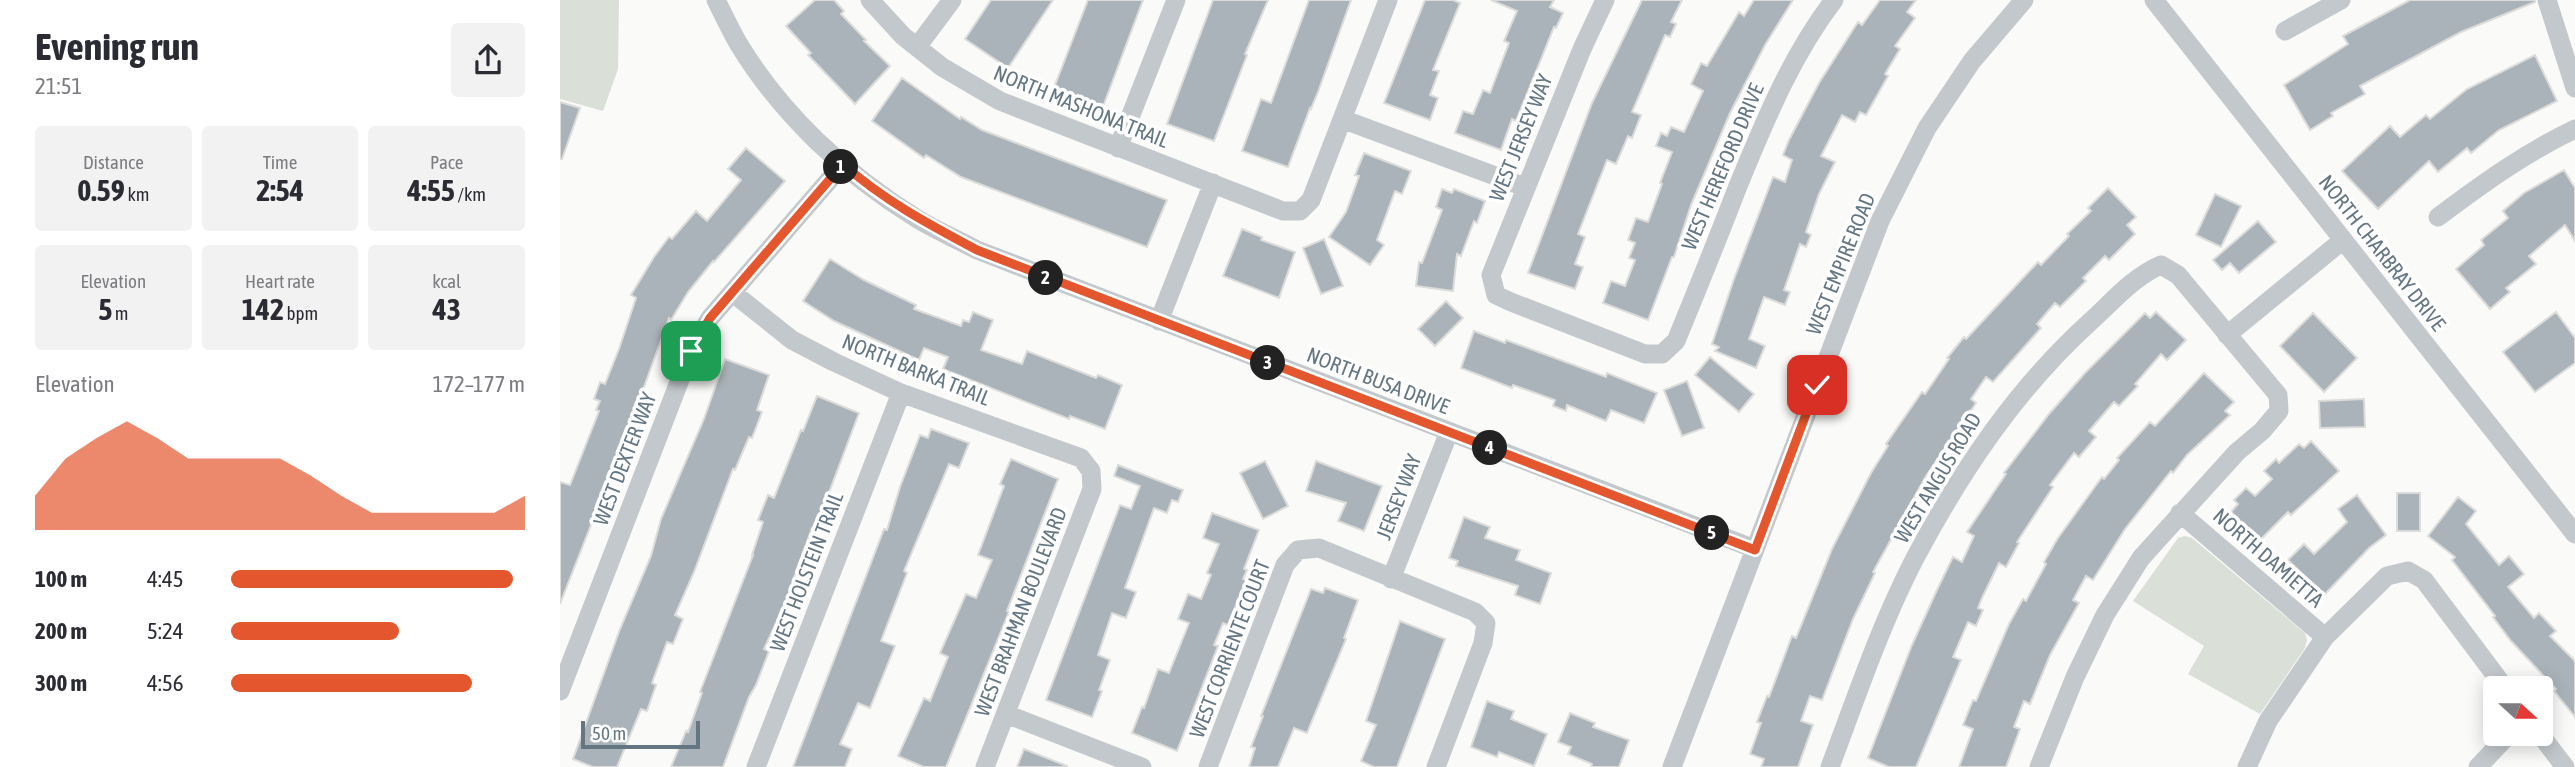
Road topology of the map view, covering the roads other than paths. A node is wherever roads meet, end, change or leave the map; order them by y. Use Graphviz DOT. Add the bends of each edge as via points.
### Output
graph roads {
  1 [pos="870,0"];
  2 [pos="952,0"];
  3 [pos="1175,0"];
  4 [pos="1388,0"];
  5 [pos="1605,0"];
  6 [pos="1834,0"];
  7 [pos="2024,0"];
  8 [pos="2154,0"];
  9 [pos="2341,0"];
  10 [pos="2547,0"];
  11 [pos="723,2"];
  12 [pos="2284,31"];
  13 [pos="918,47"];
  14 [pos="2575,88"];
  15 [pos="1342,119"];
  16 [pos="2575,130"];
  17 [pos="1118,148"];
  18 [pos="843,164"];
  19 [pos="1213,183"];
  20 [pos="1525,187"];
  21 [pos="2438,217"];
  22 [pos="2343,240"];
  23 [pos="733,293"];
  24 [pos="1496,295"];
  25 [pos="1159,321"];
  26 [pos="2227,335"];
  27 [pos="901,393"];
  28 [pos="1449,432"];
  29 [pos="1091,471"];
  30 [pos="2180,513"];
  31 [pos="2575,534"];
  32 [pos="1755,550"];
  33 [pos="1391,579"];
  34 [pos="2325,637"];
  35 [pos="2496,676"];
  36 [pos="560,691"];
  37 [pos="1006,715"];
  38 [pos="2498,746"];
  39 [pos="2549,746"];
  40 [pos="756,767"];
  41 [pos="985,767"];
  42 [pos="1142,767"];
  43 [pos="1208,767"];
  44 [pos="1436,767"];
  45 [pos="1672,767"];
  46 [pos="1830,767"];
  47 [pos="2039,767"];
  48 [pos="2247,767"];
  49 [pos="2478,767"];
  50 [pos="2565,767"];
  1 -- 13 [label="street, NORTH MASHONA TRAIL"];
  2 -- 13 [label="street"];
  3 -- 17 [label="street"];
  4 -- 15 [label="street"];
  5 -- 20 [label="street, WEST JERSEY WAY"];
  6 -- 24 [label="street, WEST HEREFORD DRIVE" via="1814,26 1778,94 1676,341 1662,354 1645,354"];
  7 -- 32 [label="street, WEST EMPIRE ROAD" via="1972,61 1927,128 1880,221"];
  8 -- 22 [label="street, NORTH CHARBRAY DRIVE"];
  9 -- 12 [label="street"];
  10 -- 14 [label="street"];
  11 -- 18 [label="street, NORTH BUSA DRIVE" via="738,42 769,89"];
  13 -- 17 [label="street, NORTH MASHONA TRAIL" via="1000,101"];
  15 -- 19 [label="street, NORTH MASHONA TRAIL" via="1311,200 1300,211 1283,211"];
  15 -- 20 [label="street"];
  16 -- 21 [label="street" via="2501,169"];
  17 -- 19 [label="street, NORTH MASHONA TRAIL"];
  18 -- 23 [label="street, WEST DEXTER WAY"];
  18 -- 25 [label="street, NORTH BUSA DRIVE" via="916,218 977,250"];
  19 -- 25 [label="street"];
  20 -- 24 [label="street, WEST JERSEY WAY" via="1491,275"];
  22 -- 26 [label="street"];
  22 -- 31 [label="street, NORTH CHARBRAY DRIVE"];
  23 -- 27 [label="street, NORTH BARKA TRAIL" via="792,340"];
  23 -- 36 [label="street, WEST DEXTER WAY" via="710,318 691,351"];
  25 -- 28 [label="street, NORTH BUSA DRIVE"];
  26 -- 30 [label="street" via="2278,395 2279,411"];
  26 -- 46 [label="street, WEST ANGUS ROAD" via="2178,275 2161,265 2144,273 2071,339 2005,412 1960,480 1908,573"];
  27 -- 29 [label="street, NORTH BARKA TRAIL" via="1081,458"];
  27 -- 40 [label="street, WEST HOLSTEIN TRAIL"];
  28 -- 32 [label="street, NORTH BUSA DRIVE"];
  28 -- 33 [label="street, JERSEY WAY"];
  29 -- 37 [label="street, WEST BRAHMAN BOULEVARD" via="1092,489"];
  30 -- 34 [label="street, NORTH DAMIETTA"];
  30 -- 47 [label="street" via="2141,558 2105,615"];
  32 -- 45 [label="street, WEST EMPIRE ROAD"];
  33 -- 43 [label="street, WEST CORRIENTE COURT" via="1319,548 1298,550 1285,565"];
  33 -- 44 [label="street" via="1475,612 1486,622 1483,643"];
  34 -- 35 [label="street" via="2387,576 2408,571 2424,580"];
  34 -- 48 [label="street" via="2268,721"];
  37 -- 41 [label="street, WEST BRAHMAN BOULEVARD"];
  37 -- 42 [label="street"];
  38 -- 49 [label="street"];
  39 -- 50 [label="street"];
}
